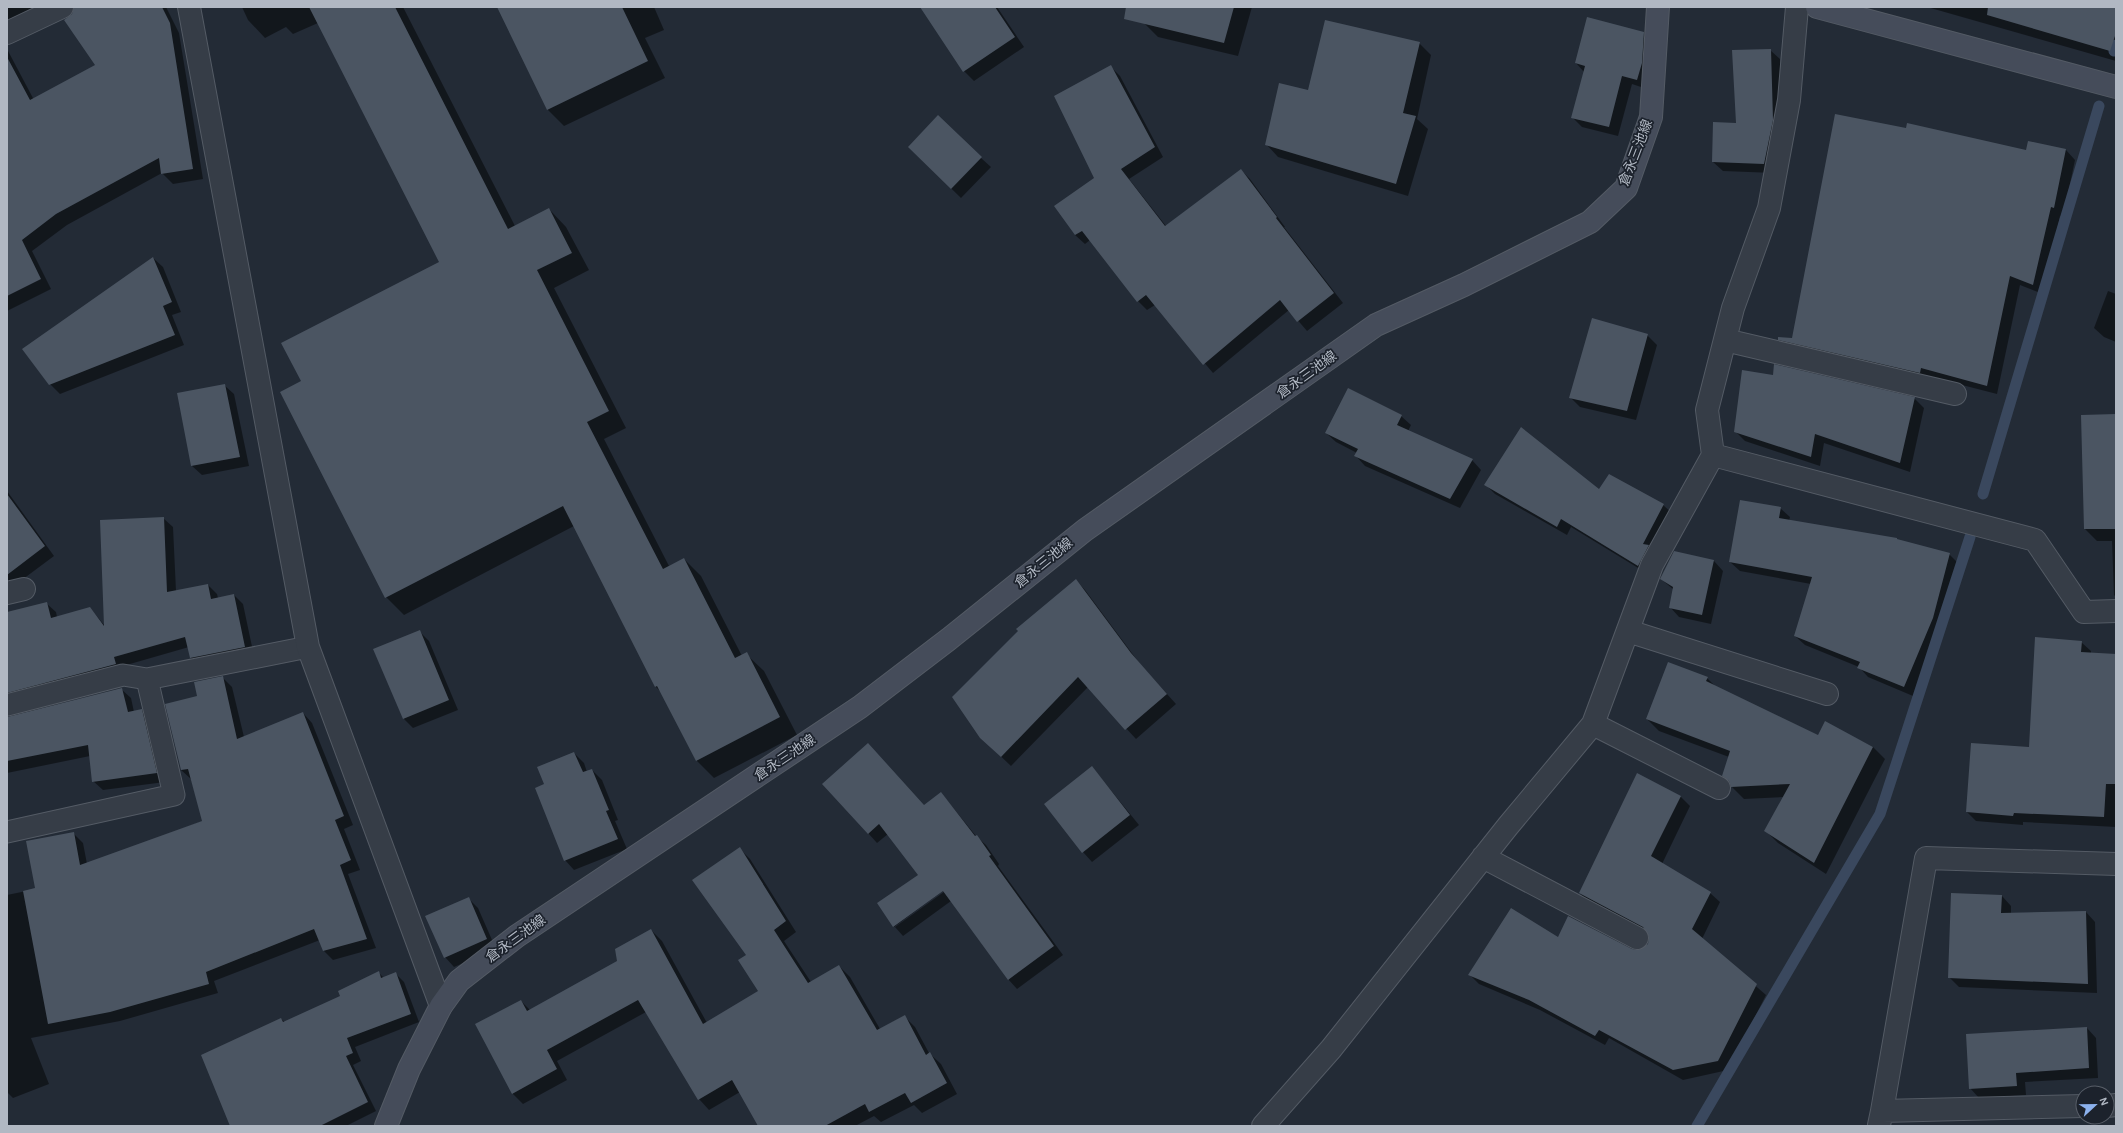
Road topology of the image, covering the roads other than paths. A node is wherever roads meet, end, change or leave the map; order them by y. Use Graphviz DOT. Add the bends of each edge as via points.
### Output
graph roads {
  1 [pos="62,7"];
  2 [pos="189,7"];
  3 [pos="1658,7"];
  4 [pos="1797,7"];
  5 [pos="1817,7"];
  6 [pos="7,33"];
  7 [pos="2116,87"];
  8 [pos="1725,340"];
  9 [pos="1954,394"];
  10 [pos="1713,455"];
  11 [pos="2116,611"];
  12 [pos="1628,631"];
  13 [pos="308,647"];
  14 [pos="148,680"];
  15 [pos="1827,694"];
  16 [pos="7,705"];
  17 [pos="1593,724"];
  18 [pos="1719,788"];
  19 [pos="7,832"];
  20 [pos="1483,857"];
  21 [pos="2116,864"];
  22 [pos="1637,938"];
  23 [pos="441,1006"];
  24 [pos="2075,1107"];
  25 [pos="1881,1119"];
  26 [pos="386,1126"];
  27 [pos="1263,1126"];
  1 -- 6 [label="street"];
  2 -- 13 [label="street"];
  3 -- 23 [label="main road, 倉永三池線" via="1651,117 1626,188 1590,222 1464,285 1376,325 1085,530 860,707 517,936 459,980"];
  4 -- 8 [label="street" via="1789,100 1769,208 1733,308"];
  5 -- 7 [label="main road"];
  8 -- 9 [label="street"];
  8 -- 10 [label="street" via="1707,410"];
  10 -- 11 [label="street" via="2035,540 2084,612"];
  10 -- 12 [label="street" via="1652,565"];
  12 -- 15 [label="street"];
  12 -- 17 [label="street"];
  13 -- 14 [label="lane"];
  13 -- 23 [label="street"];
  14 -- 16 [label="lane" via="123,675"];
  14 -- 19 [label="lane" via="174,796"];
  17 -- 18 [label="street"];
  17 -- 20 [label="street"];
  20 -- 22 [label="street"];
  20 -- 27 [label="street" via="1331,1049"];
  21 -- 25 [label="street" via="1926,858"];
  23 -- 26 [label="main road, 倉永三池線" via="409,1069"];
  24 -- 25 [label="street"];
}
